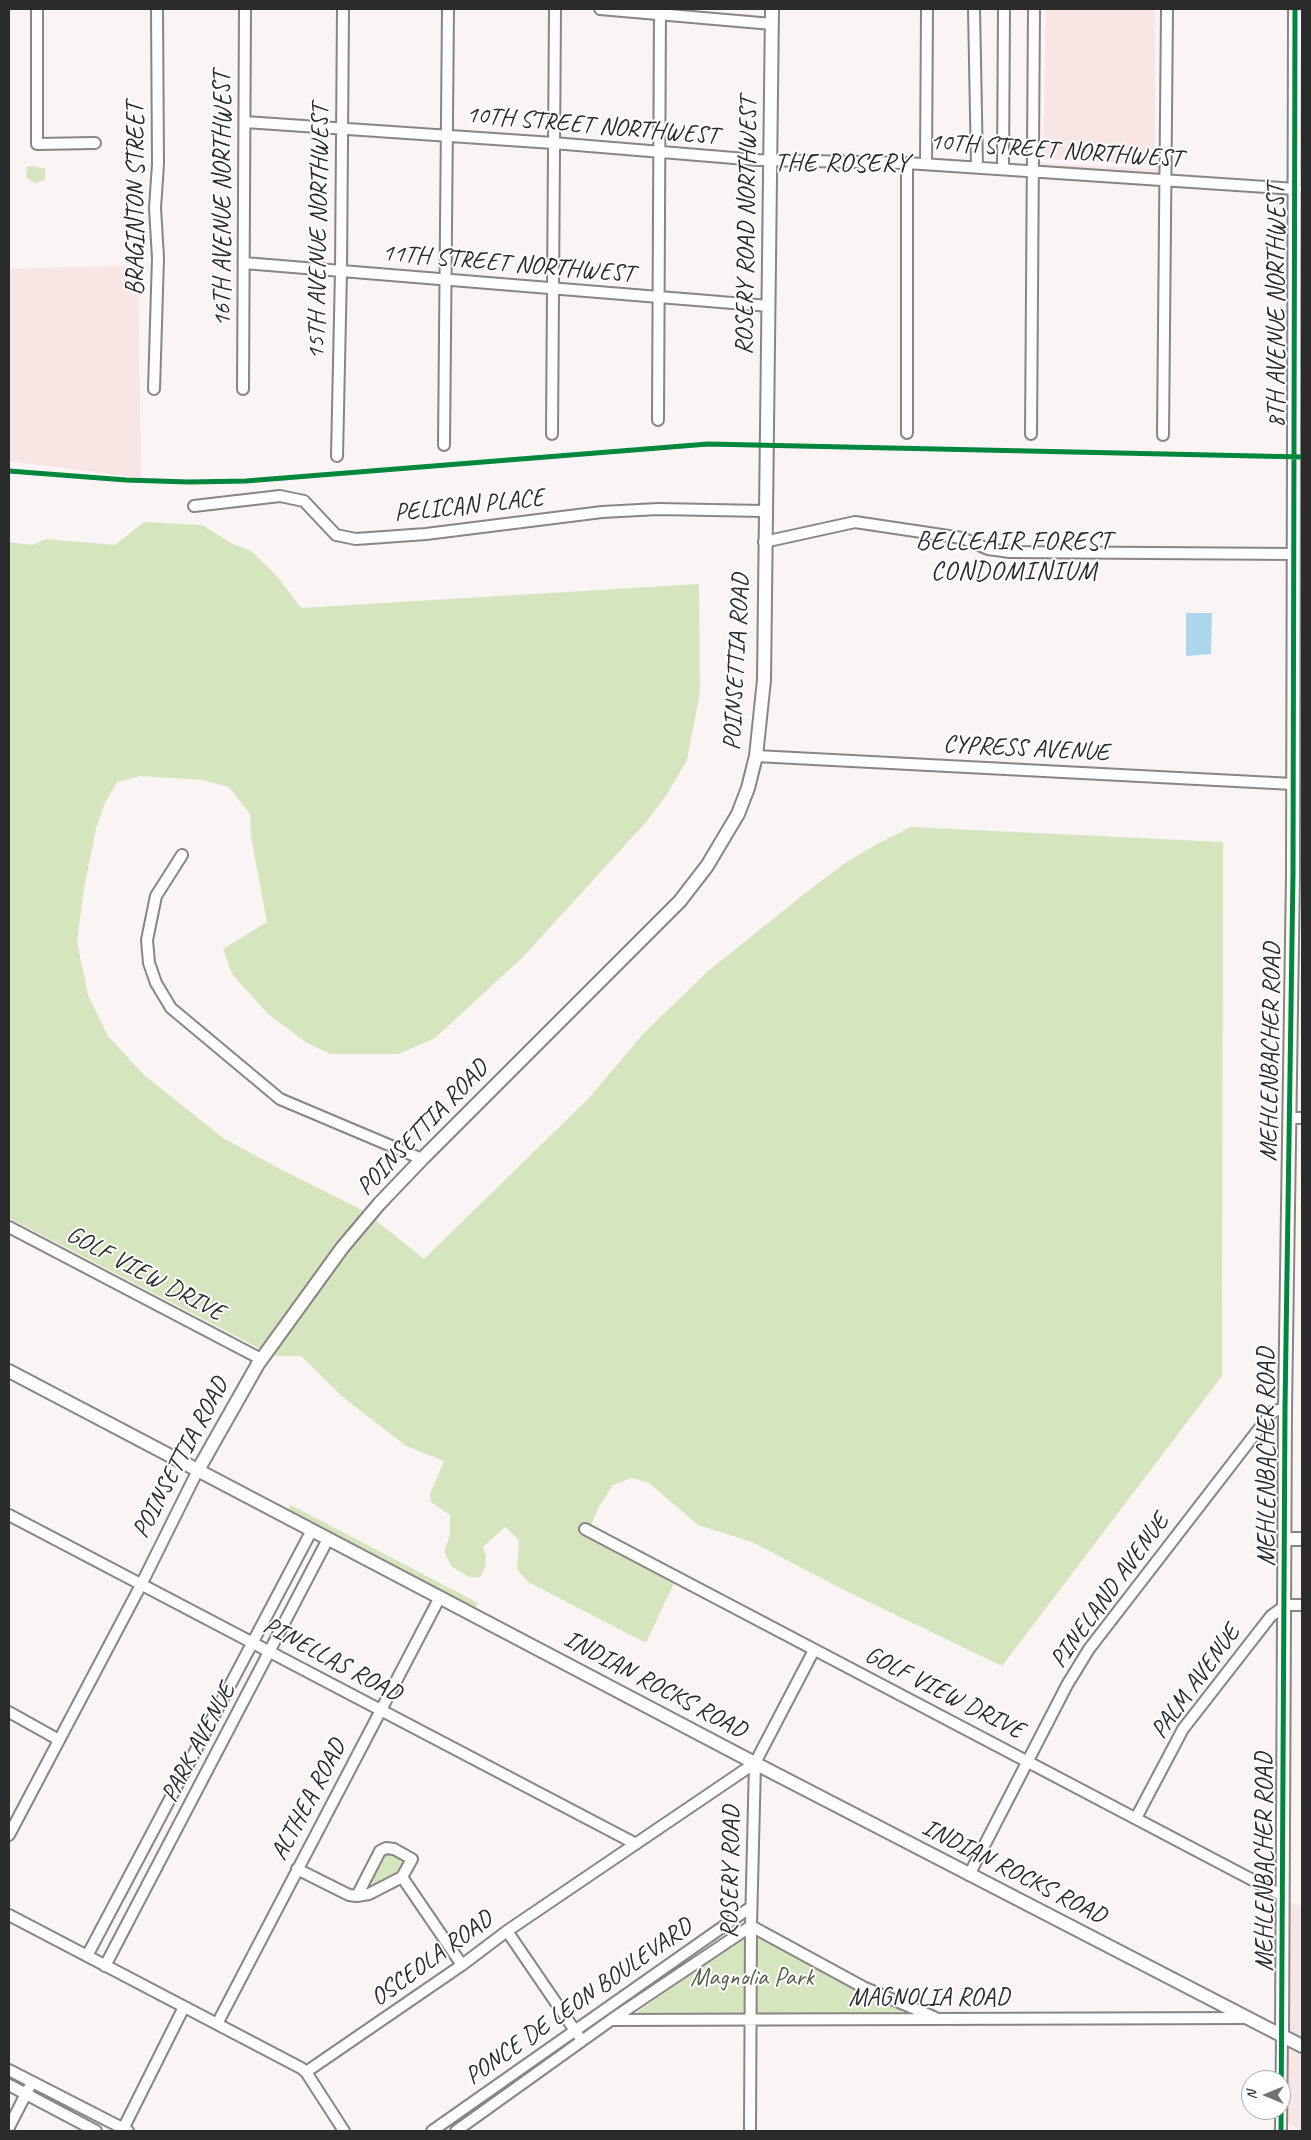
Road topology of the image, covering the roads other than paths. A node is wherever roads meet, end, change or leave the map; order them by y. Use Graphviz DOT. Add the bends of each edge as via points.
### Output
graph roads {
  1 [pos="37,9"];
  2 [pos="157,9"];
  3 [pos="245,9"];
  4 [pos="343,9"];
  5 [pos="448,9"];
  6 [pos="555,9"];
  7 [pos="600,9"];
  8 [pos="772,9"];
  9 [pos="928,9"];
  10 [pos="974,9"];
  11 [pos="1004,9"];
  12 [pos="1034,9"];
  13 [pos="1166,9"];
  14 [pos="1295,9"];
  15 [pos="660,11"];
  16 [pos="772,24"];
  17 [pos="1299,55"];
  18 [pos="244,122"];
  19 [pos="343,128"];
  20 [pos="448,136"];
  21 [pos="95,143"];
  22 [pos="553,143"];
  23 [pos="661,153"];
  24 [pos="770,161"];
  25 [pos="906,162"];
  26 [pos="926,164"];
  27 [pos="977,167"];
  28 [pos="1003,169"];
  29 [pos="1299,169"];
  30 [pos="1033,171"];
  31 [pos="1165,179"];
  32 [pos="1296,189"];
  33 [pos="244,263"];
  34 [pos="341,271"];
  35 [pos="1299,275"];
  36 [pos="447,280"];
  37 [pos="553,289"];
  38 [pos="659,298"];
  39 [pos="769,306"];
  40 [pos="1299,387"];
  41 [pos="154,389"];
  42 [pos="243,389"];
  43 [pos="658,420"];
  44 [pos="907,433"];
  45 [pos="552,434"];
  46 [pos="1031,434"];
  47 [pos="1163,435"];
  48 [pos="768,444"];
  49 [pos="444,445"];
  50 [pos="337,456"];
  51 [pos="194,506"];
  52 [pos="764,511"];
  53 [pos="764,542"];
  54 [pos="1294,554"];
  55 [pos="1298,725"];
  56 [pos="756,756"];
  57 [pos="1293,784"];
  58 [pos="182,855"];
  59 [pos="1298,874"];
  60 [pos="1296,994"];
  61 [pos="1296,1118"];
  62 [pos="422,1159"];
  63 [pos="9,1227"];
  64 [pos="261,1359"];
  65 [pos="9,1371"];
  66 [pos="1286,1408"];
  67 [pos="198,1470"];
  68 [pos="9,1514"];
  69 [pos="585,1529"];
  70 [pos="312,1530"];
  71 [pos="328,1538"];
  72 [pos="1286,1539"];
  73 [pos="1302,1539"];
  74 [pos="141,1584"];
  75 [pos="440,1597"];
  76 [pos="1286,1605"];
  77 [pos="1302,1605"];
  78 [pos="251,1642"];
  79 [pos="814,1650"];
  80 [pos="270,1652"];
  81 [pos="381,1710"];
  82 [pos="9,1712"];
  83 [pos="59,1740"];
  84 [pos="1028,1760"];
  85 [pos="755,1763"];
  86 [pos="1136,1818"];
  87 [pos="9,1835"];
  88 [pos="636,1844"];
  89 [pos="297,1869"];
  90 [pos="969,1875"];
  91 [pos="402,1877"];
  92 [pos="357,1896"];
  93 [pos="1283,1896"];
  94 [pos="751,1907"];
  95 [pos="9,1915"];
  96 [pos="751,1926"];
  97 [pos="507,1931"];
  98 [pos="87,1956"];
  99 [pos="462,1965"];
  100 [pos="105,1966"];
  101 [pos="184,2007"];
  102 [pos="1248,2018"];
  103 [pos="939,2019"];
  104 [pos="611,2020"];
  105 [pos="751,2021"];
  106 [pos="217,2024"];
  107 [pos="575,2030"];
  108 [pos="1282,2036"];
  109 [pos="582,2042"];
  110 [pos="1302,2046"];
  111 [pos="9,2070"];
  112 [pos="306,2072"];
  113 [pos="32,2083"];
  114 [pos="9,2085"];
  115 [pos="26,2094"];
  116 [pos="9,2127"];
  117 [pos="124,2130"];
  118 [pos="96,2131"];
  119 [pos="344,2131"];
  120 [pos="432,2131"];
  121 [pos="456,2131"];
  122 [pos="750,2131"];
  123 [pos="1281,2131"];
  1 -- 21 [label="street" via="38,144"];
  2 -- 41 [label="street, BRAGINTON STREET" via="158,164 155,208 158,258"];
  3 -- 18 [label="street, 16TH AVENUE NORTHWEST"];
  4 -- 19 [label="street, 15TH AVENUE NORTHWEST"];
  5 -- 20 [label="street"];
  6 -- 22 [label="street"];
  7 -- 15 [label="street"];
  8 -- 16 [label="street, ROSERY ROAD NORTHWEST"];
  9 -- 26 [label="street"];
  10 -- 27 [label="street"];
  11 -- 28 [label="street"];
  12 -- 30 [label="street"];
  13 -- 31 [label="street"];
  14 -- 17 [label="street, 8TH AVENUE NORTHWEST"];
  15 -- 16 [label="street"];
  15 -- 23 [label="street"];
  16 -- 24 [label="street, ROSERY ROAD NORTHWEST"];
  17 -- 29 [label="street, 8TH AVENUE NORTHWEST"];
  18 -- 19 [label="street, 10TH STREET NORTHWEST"];
  18 -- 33 [label="street, 16TH AVENUE NORTHWEST"];
  19 -- 20 [label="street, 10TH STREET NORTHWEST"];
  19 -- 34 [label="street, 15TH AVENUE NORTHWEST"];
  20 -- 22 [label="street, 10TH STREET NORTHWEST"];
  20 -- 36 [label="street"];
  22 -- 23 [label="street, 10TH STREET NORTHWEST"];
  22 -- 37 [label="street"];
  23 -- 24 [label="street, 10TH STREET NORTHWEST"];
  23 -- 38 [label="street"];
  24 -- 25 [label="street, 10TH STREET NORTHWEST"];
  24 -- 39 [label="street, ROSERY ROAD NORTHWEST"];
  25 -- 26 [label="street, 10TH STREET NORTHWEST"];
  25 -- 44 [label="street"];
  26 -- 27 [label="street, 10TH STREET NORTHWEST"];
  27 -- 28 [label="street, 10TH STREET NORTHWEST"];
  28 -- 30 [label="street, 10TH STREET NORTHWEST"];
  29 -- 32 [label="street, 8TH AVENUE NORTHWEST"];
  30 -- 31 [label="street, 10TH STREET NORTHWEST"];
  30 -- 46 [label="street"];
  31 -- 32 [label="street, 10TH STREET NORTHWEST"];
  31 -- 47 [label="street"];
  32 -- 35 [label="street, 8TH AVENUE NORTHWEST"];
  33 -- 34 [label="street, 11TH STREET NORTHWEST"];
  33 -- 42 [label="street, 16TH AVENUE NORTHWEST"];
  34 -- 36 [label="street, 11TH STREET NORTHWEST"];
  34 -- 50 [label="street, 15TH AVENUE NORTHWEST"];
  35 -- 40 [label="street, 8TH AVENUE NORTHWEST"];
  36 -- 37 [label="street, 11TH STREET NORTHWEST"];
  36 -- 49 [label="street"];
  37 -- 38 [label="street, 11TH STREET NORTHWEST"];
  37 -- 45 [label="street"];
  38 -- 39 [label="street, 11TH STREET NORTHWEST"];
  38 -- 43 [label="street"];
  39 -- 48 [label="street, ROSERY ROAD NORTHWEST"];
  40 -- 54 [label="street, 8TH AVENUE NORTHWEST"];
  48 -- 52 [label="street, POINSETTIA ROAD"];
  51 -- 52 [label="street, PELICAN PLACE" via="280,496 304,502 336,535 356,539 426,534 602,512 658,509"];
  52 -- 53 [label="street, POINSETTIA ROAD"];
  53 -- 54 [label="street" via="855,522 962,538 1010,552"];
  53 -- 56 [label="street, POINSETTIA ROAD" via="764,680"];
  54 -- 55 [label="street, 8TH AVENUE NORTHWEST"];
  55 -- 57 [label="street, 8TH AVENUE NORTHWEST"];
  56 -- 57 [label="street, CYPRESS AVENUE"];
  56 -- 62 [label="street, POINSETTIA ROAD" via="738,814 707,866 680,901"];
  57 -- 59 [label="street, MEHLENBACHER ROAD"];
  58 -- 62 [label="street" via="156,896 147,940 149,963 156,983 171,1008 280,1099"];
  59 -- 60 [label="street, MEHLENBACHER ROAD"];
  60 -- 61 [label="street, MEHLENBACHER ROAD"];
  61 -- 66 [label="street, MEHLENBACHER ROAD"];
  62 -- 64 [label="street, POINSETTIA ROAD" via="342,1248"];
  63 -- 64 [label="street, GOLF VIEW DRIVE"];
  64 -- 67 [label="street, POINSETTIA ROAD"];
  65 -- 67 [label="street, INDIAN ROCKS ROAD"];
  66 -- 72 [label="street, MEHLENBACHER ROAD"];
  66 -- 84 [label="street, PINELAND AVENUE" via="1272,1412 1089,1649"];
  67 -- 70 [label="street, INDIAN ROCKS ROAD"];
  67 -- 74 [label="street, POINSETTIA ROAD"];
  68 -- 74 [label="street, PINELLAS ROAD"];
  69 -- 79 [label="street, GOLF VIEW DRIVE"];
  70 -- 71 [label="street, INDIAN ROCKS ROAD"];
  70 -- 78 [label="street, PARK AVENUE"];
  71 -- 75 [label="street, INDIAN ROCKS ROAD"];
  71 -- 80 [label="street, PARK AVENUE"];
  72 -- 73 [label="street"];
  72 -- 76 [label="street, MEHLENBACHER ROAD"];
  74 -- 78 [label="street, PINELLAS ROAD"];
  74 -- 83 [label="street, POINSETTIA ROAD"];
  75 -- 81 [label="street, ALTHEA ROAD"];
  75 -- 85 [label="street, INDIAN ROCKS ROAD"];
  76 -- 77 [label="street"];
  76 -- 86 [label="street, PALM AVENUE" via="1271,1616 1183,1729"];
  76 -- 93 [label="street, MEHLENBACHER ROAD"];
  78 -- 80 [label="street, PINELLAS ROAD"];
  78 -- 98 [label="street, PARK AVENUE"];
  79 -- 84 [label="street, GOLF VIEW DRIVE"];
  79 -- 85 [label="street, OSCEOLA ROAD"];
  80 -- 81 [label="street, PINELLAS ROAD"];
  80 -- 100 [label="street, PARK AVENUE"];
  81 -- 88 [label="street, PINELLAS ROAD"];
  81 -- 89 [label="street, ALTHEA ROAD"];
  82 -- 83 [label="street"];
  83 -- 87 [label="street, POINSETTIA ROAD"];
  84 -- 86 [label="street, GOLF VIEW DRIVE"];
  84 -- 90 [label="street, PINELAND AVENUE"];
  85 -- 88 [label="street, OSCEOLA ROAD"];
  85 -- 90 [label="street, INDIAN ROCKS ROAD"];
  85 -- 94 [label="street, ROSERY ROAD"];
  86 -- 93 [label="street, GOLF VIEW DRIVE"];
  88 -- 97 [label="street, OSCEOLA ROAD"];
  89 -- 92 [label="street"];
  89 -- 106 [label="street, ALTHEA ROAD"];
  90 -- 102 [label="street, INDIAN ROCKS ROAD"];
  91 -- 92 [label="street" via="369,1894"];
  91 -- 92 [label="street" via="412,1859 386,1848 380,1851"];
  91 -- 99 [label="street"];
  93 -- 108 [label="street, MEHLENBACHER ROAD"];
  94 -- 96 [label="street, ROSERY ROAD"];
  94 -- 107 [label="street, PONCE DE LEON BOULEVARD"];
  95 -- 98 [label="street"];
  96 -- 103 [label="street" via="863,1987"];
  96 -- 104 [label="street, PONCE DE LEON BOULEVARD"];
  96 -- 105 [label="street, ROSERY ROAD"];
  97 -- 99 [label="street, OSCEOLA ROAD"];
  97 -- 107 [label="street"];
  98 -- 100 [label="street"];
  99 -- 112 [label="street, OSCEOLA ROAD"];
  100 -- 101 [label="street"];
  101 -- 106 [label="street"];
  101 -- 117 [label="street"];
  102 -- 103 [label="street, MAGNOLIA ROAD"];
  102 -- 108 [label="street, INDIAN ROCKS ROAD"];
  103 -- 105 [label="street, MAGNOLIA ROAD"];
  104 -- 105 [label="street, MAGNOLIA ROAD"];
  104 -- 109 [label="street, PONCE DE LEON BOULEVARD"];
  105 -- 122 [label="street, ROSERY ROAD"];
  106 -- 112 [label="street"];
  107 -- 109 [label="street"];
  107 -- 120 [label="street, PONCE DE LEON BOULEVARD"];
  108 -- 110 [label="street, INDIAN ROCKS ROAD"];
  108 -- 123 [label="street, MEHLENBACHER ROAD"];
  109 -- 121 [label="street, PONCE DE LEON BOULEVARD"];
  111 -- 113 [label="street"];
  112 -- 119 [label="street"];
  113 -- 115 [label="street"];
  113 -- 117 [label="street"];
  114 -- 115 [label="street"];
  115 -- 116 [label="street"];
  115 -- 118 [label="street"];
}
